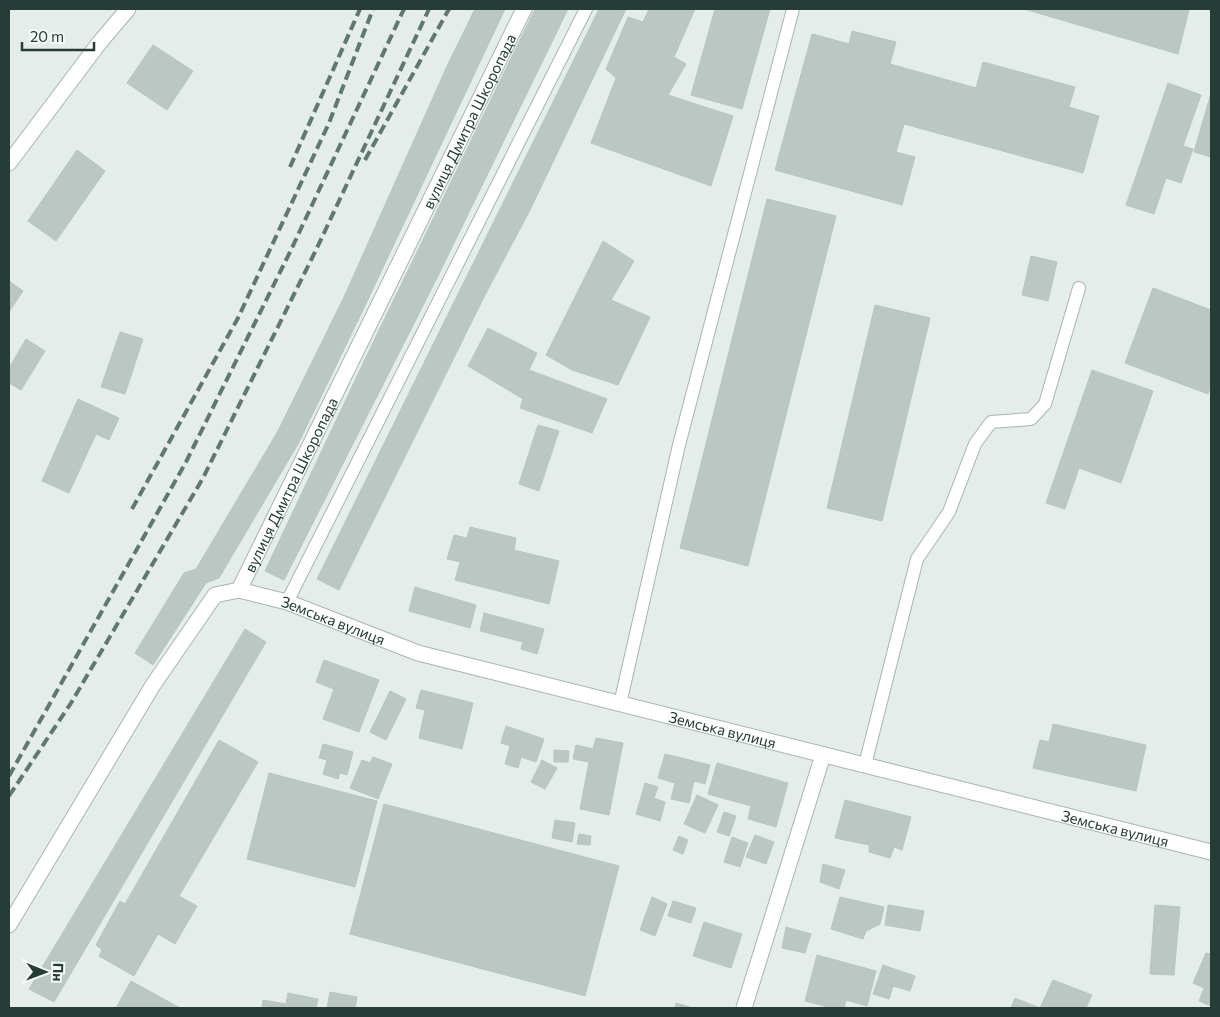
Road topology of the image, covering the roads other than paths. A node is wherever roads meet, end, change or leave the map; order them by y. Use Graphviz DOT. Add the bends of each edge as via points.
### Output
graph roads {
  1 [pos="128,9"];
  2 [pos="524,9"];
  3 [pos="586,9"];
  4 [pos="794,9"];
  5 [pos="9,163"];
  6 [pos="1079,288"];
  7 [pos="239,590"];
  8 [pos="288,602"];
  9 [pos="620,704"];
  10 [pos="823,755"];
  11 [pos="865,766"];
  12 [pos="1211,852"];
  13 [pos="9,925"];
  14 [pos="744,1008"];
  1 -- 5 [label="street"];
  2 -- 7 [label="street, вулиця Дмитра Шкоропада"];
  3 -- 8 [label="lane"];
  4 -- 9 [label="lane" via="679,445"];
  6 -- 11 [label="lane" via="1045,404 1031,419 991,422 975,444 948,512 917,559"];
  7 -- 8 [label="street, Земська вулиця"];
  7 -- 13 [label="street, вулиця Дмитра Шкоропада" via="215,595 153,685"];
  8 -- 9 [label="street, Земська вулиця" via="418,653"];
  9 -- 10 [label="street, Земська вулиця"];
  10 -- 11 [label="street, Земська вулиця"];
  10 -- 14 [label="street"];
  11 -- 12 [label="street, Земська вулиця"];
}
